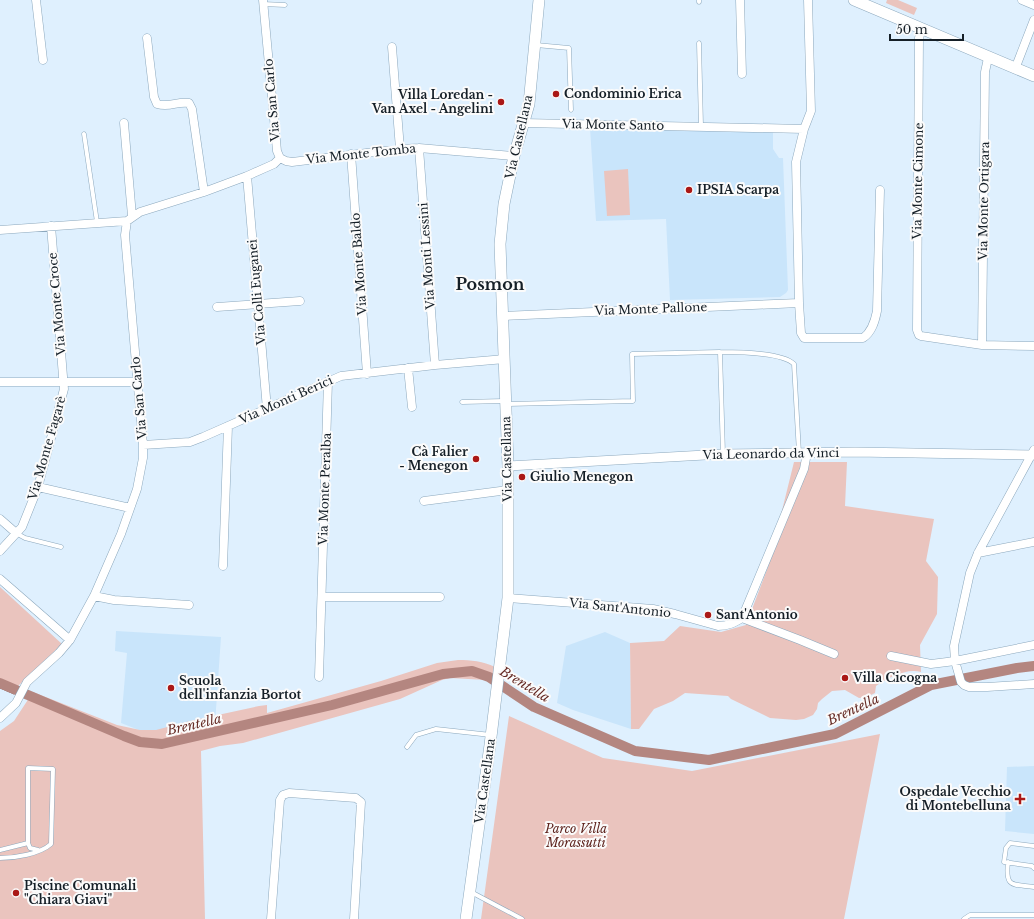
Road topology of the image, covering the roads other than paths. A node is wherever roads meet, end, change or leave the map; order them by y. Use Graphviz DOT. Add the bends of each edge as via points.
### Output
graph roads {
  1 [pos="36,0"];
  2 [pos="539,0"];
  3 [pos="740,0"];
  4 [pos="808,0"];
  5 [pos="854,0"];
  6 [pos="1022,0"];
  7 [pos="263,2"];
  8 [pos="285,5"];
  9 [pos="1034,5"];
  10 [pos="1034,20"];
  11 [pos="922,28"];
  12 [pos="147,38"];
  13 [pos="699,43"];
  14 [pos="534,45"];
  15 [pos="392,47"];
  16 [pos="988,58"];
  17 [pos="43,60"];
  18 [pos="1016,69"];
  19 [pos="742,74"];
  20 [pos="1034,76"];
  21 [pos="571,110"];
  22 [pos="124,123"];
  23 [pos="524,123"];
  24 [pos="701,126"];
  25 [pos="804,128"];
  26 [pos="84,134"];
  27 [pos="419,148"];
  28 [pos="400,149"];
  29 [pos="350,154"];
  30 [pos="514,156"];
  31 [pos="280,158"];
  32 [pos="247,176"];
  33 [pos="880,190"];
  34 [pos="204,192"];
  35 [pos="129,218"];
  36 [pos="97,222"];
  37 [pos="51,226"];
  38 [pos="0,230"];
  39 [pos="300,301"];
  40 [pos="799,303"];
  41 [pos="258,305"];
  42 [pos="218,307"];
  43 [pos="503,316"];
  44 [pos="982,345"];
  45 [pos="1034,346"];
  46 [pos="720,352"];
  47 [pos="505,359"];
  48 [pos="435,365"];
  49 [pos="408,368"];
  50 [pos="367,374"];
  51 [pos="328,381"];
  52 [pos="0,382"];
  53 [pos="64,382"];
  54 [pos="137,382"];
  55 [pos="462,402"];
  56 [pos="506,402"];
  57 [pos="412,407"];
  58 [pos="267,409"];
  59 [pos="228,426"];
  60 [pos="143,445"];
  61 [pos="803,453"];
  62 [pos="1033,453"];
  63 [pos="723,454"];
  64 [pos="508,466"];
  65 [pos="38,487"];
  66 [pos="508,490"];
  67 [pos="424,501"];
  68 [pos="130,508"];
  69 [pos="0,519"];
  70 [pos="16,533"];
  71 [pos="1034,542"];
  72 [pos="61,547"];
  73 [pos="0,552"];
  74 [pos="978,554"];
  75 [pos="223,566"];
  76 [pos="0,579"];
  77 [pos="94,596"];
  78 [pos="440,597"];
  79 [pos="322,598"];
  80 [pos="508,598"];
  81 [pos="189,605"];
  82 [pos="742,618"];
  83 [pos="70,640"];
  84 [pos="1034,645"];
  85 [pos="834,654"];
  86 [pos="891,656"];
  87 [pos="954,661"];
  88 [pos="320,677"];
  89 [pos="1034,684"];
  90 [pos="0,718"];
  91 [pos="491,735"];
  92 [pos="407,747"];
  93 [pos="28,843"];
  94 [pos="1034,846"];
  95 [pos="0,850"];
  96 [pos="39,850"];
  97 [pos="0,858"];
  98 [pos="1008,862"];
  99 [pos="1034,868"];
  100 [pos="1034,887"];
  101 [pos="470,892"];
  102 [pos="1034,914"];
  103 [pos="271,919"];
  104 [pos="354,919"];
  105 [pos="466,919"];
  106 [pos="522,919"];
  107 [pos="964,919"];
  1 -- 17 [label="street"];
  2 -- 14 [label="main road, Via Castellana"];
  3 -- 19 [label="street"];
  4 -- 25 [label="street" via="811,111"];
  5 -- 11 [label="main road"];
  6 -- 9 [label="street"];
  7 -- 8 [label="lane"];
  7 -- 31 [label="street, Via San Carlo" via="277,152"];
  10 -- 18 [label="street"];
  11 -- 16 [label="main road"];
  11 -- 44 [label="street, Via Monte Cimone" via="919,62 917,330 921,336"];
  12 -- 34 [label="street" via="157,104 164,106 183,102 189,103 192,109"];
  13 -- 24 [label="lane"];
  14 -- 21 [label="lane" via="569,48"];
  14 -- 23 [label="main road, Via Castellana" via="529,104"];
  15 -- 28 [label="street"];
  16 -- 18 [label="main road"];
  16 -- 44 [label="street, Via Monte Ortigara"];
  18 -- 20 [label="main road"];
  22 -- 35 [label="street, Via San Carlo"];
  23 -- 24 [label="street, Via Monte Santo"];
  23 -- 30 [label="main road, Via Castellana"];
  24 -- 25 [label="street, Via Monte Santo"];
  25 -- 40 [label="street" via="796,162"];
  26 -- 36 [label="lane"];
  27 -- 28 [label="street, Via Monte Tomba"];
  27 -- 30 [label="street, Via Monte Tomba"];
  27 -- 48 [label="street, Via Monti Lessini"];
  28 -- 29 [label="street, Via Monte Tomba"];
  29 -- 31 [label="street, Via Monte Tomba" via="292,162"];
  29 -- 50 [label="street, Via Monte Baldo"];
  30 -- 43 [label="main road, Via Castellana" via="504,204 500,244"];
  31 -- 32 [label="street, Via San Carlo" via="274,164"];
  32 -- 34 [label="street, Via San Carlo"];
  32 -- 41 [label="street, Via Colli Euganei"];
  33 -- 40 [label="street" via="877,311 868,335 863,338 804,338"];
  34 -- 35 [label="street, Via San Carlo" via="140,212"];
  35 -- 36 [label="street"];
  35 -- 54 [label="street, Via San Carlo" via="125,235"];
  36 -- 37 [label="street"];
  37 -- 38 [label="street"];
  37 -- 53 [label="street, Via Monte Croce"];
  39 -- 41 [label="street"];
  40 -- 43 [label="street, Via Monte Pallone"];
  41 -- 42 [label="street"];
  41 -- 58 [label="street, Via Colli Euganei"];
  43 -- 47 [label="main road, Via Castellana"];
  44 -- 45 [label="street"];
  46 -- 56 [label="lane" via="632,354 633,401"];
  46 -- 61 [label="lane" via="761,354 794,364"];
  46 -- 63 [label="lane"];
  47 -- 48 [label="street, Via Monti Berici"];
  47 -- 56 [label="main road, Via Castellana"];
  48 -- 49 [label="street, Via Monti Berici"];
  49 -- 50 [label="street, Via Monti Berici"];
  49 -- 57 [label="street"];
  50 -- 51 [label="street, Via Monti Berici" via="341,376"];
  51 -- 58 [label="street, Via Monti Berici"];
  51 -- 79 [label="street, Via Monte Peralba"];
  52 -- 53 [label="street"];
  53 -- 54 [label="street"];
  53 -- 65 [label="street, Via Monte Fagarè"];
  54 -- 60 [label="street, Via San Carlo"];
  55 -- 56 [label="lane"];
  56 -- 64 [label="main road, Via Castellana"];
  58 -- 59 [label="street, Via Monti Berici"];
  59 -- 60 [label="street, Via Monti Berici" via="190,442"];
  59 -- 75 [label="street"];
  60 -- 68 [label="street, Via San Carlo" via="137,489"];
  61 -- 62 [label="street, Via Leonardo da Vinci"];
  61 -- 63 [label="street, Via Leonardo da Vinci"];
  61 -- 82 [label="street" via="807,458 804,469"];
  62 -- 74 [label="street"];
  63 -- 64 [label="street, Via Leonardo da Vinci"];
  64 -- 66 [label="main road, Via Castellana"];
  65 -- 68 [label="street"];
  65 -- 70 [label="street, Via Monte Fagarè" via="22,527"];
  66 -- 67 [label="street"];
  66 -- 80 [label="main road, Via Castellana"];
  68 -- 77 [label="street, Via San Carlo"];
  69 -- 70 [label="street"];
  70 -- 72 [label="lane" via="25,538"];
  70 -- 73 [label="street, Via Monte Fagarè"];
  71 -- 74 [label="street"];
  74 -- 87 [label="street" via="970,573 954,646"];
  76 -- 83 [label="street"];
  77 -- 81 [label="street" via="114,600"];
  77 -- 83 [label="street, Via San Carlo"];
  78 -- 79 [label="street"];
  79 -- 88 [label="street, Via Monte Peralba"];
  80 -- 82 [label="street, Via Sant'Antonio" via="652,609 718,626 734,623"];
  80 -- 91 [label="main road, Via Castellana"];
  82 -- 85 [label="street"];
  83 -- 90 [label="street, Via San Carlo" via="27,682 16,703"];
  84 -- 87 [label="street"];
  86 -- 87 [label="street" via="931,664"];
  87 -- 89 [label="street" via="964,686"];
  91 -- 92 [label="lane" via="436,729 416,735"];
  91 -- 101 [label="main road, Via Castellana"];
  93 -- 95 [label="lane"];
  93 -- 96 [label="lane" via="30,848"];
  93 -- 96 [label="lane" via="28,768 53,769 51,844"];
  94 -- 98 [label="lane" via="1010,843 1006,848 1004,862"];
  96 -- 97 [label="lane"];
  98 -- 99 [label="lane"];
  98 -- 100 [label="lane" via="1009,881"];
  101 -- 105 [label="main road, Via Castellana"];
  101 -- 106 [label="lane"];
  102 -- 107 [label="lane" via="970,915"];
  103 -- 104 [label="street" via="280,800 283,794 289,793 356,798 362,802"];
}
